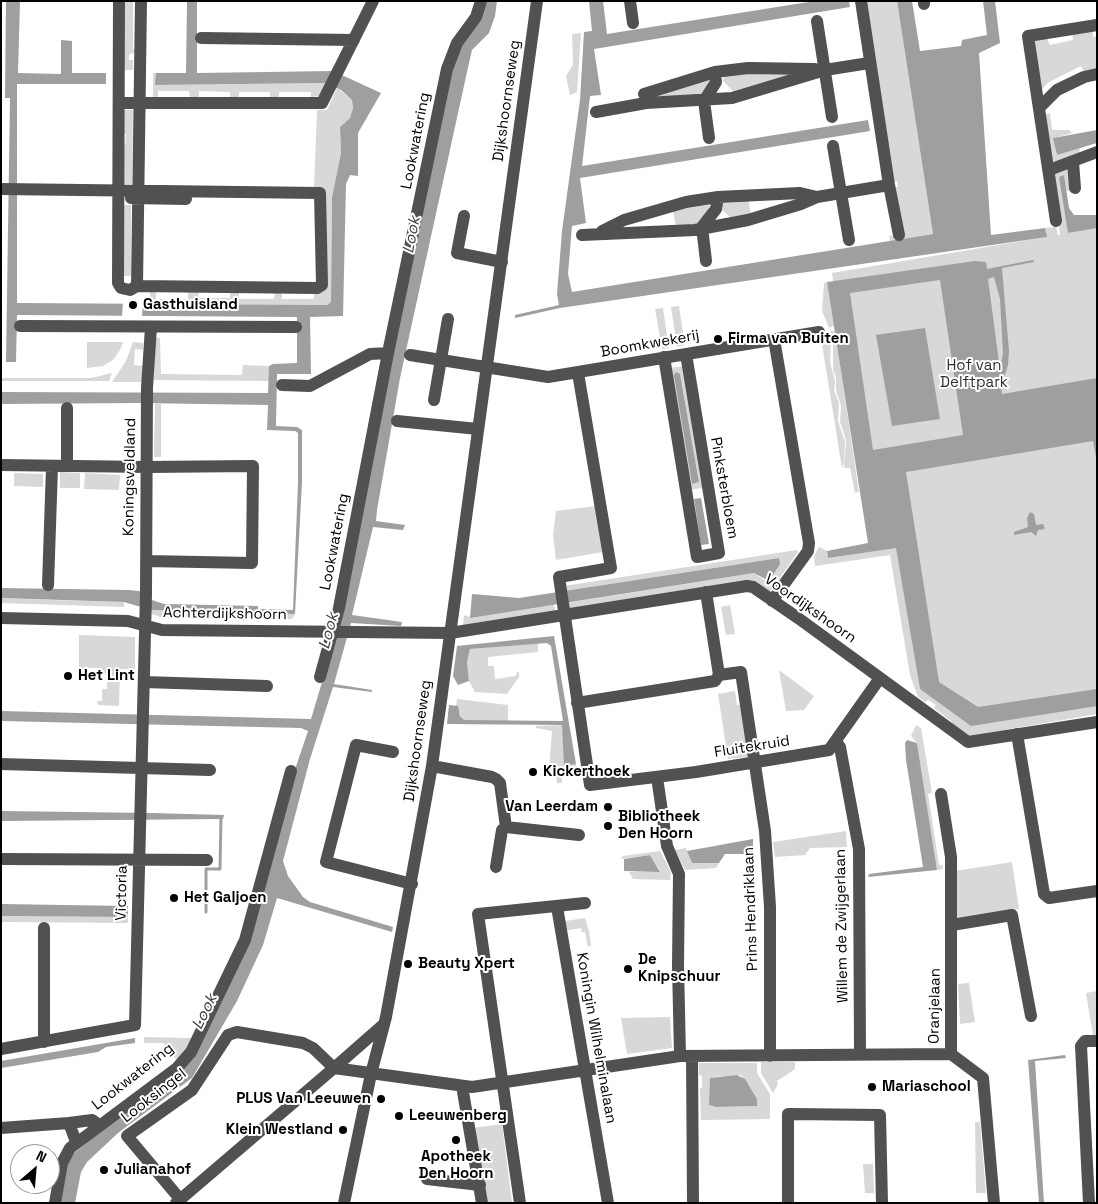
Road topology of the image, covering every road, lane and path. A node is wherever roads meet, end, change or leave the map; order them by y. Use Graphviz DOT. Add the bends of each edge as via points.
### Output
graph roads {
  1 [pos="119,1"];
  2 [pos="140,1"];
  3 [pos="373,1"];
  4 [pos="481,1"];
  5 [pos="537,1"];
  6 [pos="630,1"];
  7 [pos="861,1"];
  8 [pos="817,21"];
  9 [pos="633,23"];
  10 [pos="1097,25"];
  11 [pos="201,38"];
  12 [pos="354,40"];
  13 [pos="869,63"];
  14 [pos="825,70"];
  15 [pos="1097,74"];
  16 [pos="716,77"];
  17 [pos="645,95"];
  18 [pos="732,98"];
  19 [pos="704,101"];
  20 [pos="140,102"];
  21 [pos="119,103"];
  22 [pos="1039,108"];
  23 [pos="596,112"];
  24 [pos="832,117"];
  25 [pos="709,138"];
  26 [pos="833,146"];
  27 [pos="1097,152"];
  28 [pos="1073,162"];
  29 [pos="1050,170"];
  30 [pos="888,185"];
  31 [pos="1075,188"];
  32 [pos="1,189"];
  33 [pos="842,193"];
  34 [pos="23,194"];
  35 [pos="119,194"];
  36 [pos="139,194"];
  37 [pos="817,197"];
  38 [pos="1,198"];
  39 [pos="717,203"];
  40 [pos="464,216"];
  41 [pos="1056,221"];
  42 [pos="732,223"];
  43 [pos="702,227"];
  44 [pos="600,232"];
  45 [pos="582,235"];
  46 [pos="899,235"];
  47 [pos="849,240"];
  48 [pos="498,261"];
  49 [pos="706,261"];
  50 [pos="137,286"];
  51 [pos="448,319"];
  52 [pos="20,326"];
  53 [pos="151,327"];
  54 [pos="296,327"];
  55 [pos="819,332"];
  56 [pos="774,339"];
  57 [pos="388,353"];
  58 [pos="686,354"];
  59 [pos="410,355"];
  60 [pos="664,357"];
  61 [pos="441,360"];
  62 [pos="487,367"];
  63 [pos="578,373"];
  64 [pos="282,385"];
  65 [pos="434,400"];
  66 [pos="67,408"];
  67 [pos="397,421"];
  68 [pos="478,429"];
  69 [pos="1,465"];
  70 [pos="52,466"];
  71 [pos="67,466"];
  72 [pos="147,467"];
  73 [pos="146,562"];
  74 [pos="48,585"];
  75 [pos="706,592"];
  76 [pos="772,601"];
  77 [pos="564,612"];
  78 [pos="1,618"];
  79 [pos="146,626"];
  80 [pos="334,631"];
  81 [pos="450,633"];
  82 [pos="320,677"];
  83 [pos="717,678"];
  84 [pos="880,678"];
  85 [pos="144,682"];
  86 [pos="267,686"];
  87 [pos="577,703"];
  88 [pos="1097,722"];
  89 [pos="1018,734"];
  90 [pos="836,742"];
  91 [pos="393,752"];
  92 [pos="755,763"];
  93 [pos="1,764"];
  94 [pos="432,766"];
  95 [pos="141,768"];
  96 [pos="210,770"];
  97 [pos="291,771"];
  98 [pos="657,777"];
  99 [pos="942,794"];
  100 [pos="506,827"];
  101 [pos="579,835"];
  102 [pos="1,860"];
  103 [pos="139,860"];
  104 [pos="207,860"];
  105 [pos="496,867"];
  106 [pos="412,884"];
  107 [pos="1097,891"];
  108 [pos="585,903"];
  109 [pos="557,907"];
  110 [pos="952,925"];
  111 [pos="44,928"];
  112 [pos="1030,1016"];
  113 [pos="383,1025"];
  114 [pos="1091,1041"];
  115 [pos="44,1042"];
  116 [pos="1,1049"];
  117 [pos="860,1053"];
  118 [pos="951,1054"];
  119 [pos="686,1056"];
  120 [pos="770,1056"];
  121 [pos="334,1068"];
  122 [pos="585,1069"];
  123 [pos="371,1074"];
  124 [pos="501,1082"];
  125 [pos="462,1086"];
  126 [pos="68,1123"];
  127 [pos="99,1125"];
  128 [pos="1,1128"];
  129 [pos="76,1142"];
  130 [pos="427,1179"];
  131 [pos="480,1186"];
  132 [pos="178,1201"];
  133 [pos="605,1202"];
  134 [pos="54,1203"];
  135 [pos="344,1203"];
  136 [pos="482,1203"];
  137 [pos="520,1203"];
  138 [pos="693,1203"];
  139 [pos="788,1203"];
  140 [pos="882,1203"];
  141 [pos="994,1203"];
  142 [pos="1089,1203"];
  1 -- 21 [label="street"];
  2 -- 20 [label="street"];
  3 -- 12 [label="street"];
  4 -- 57 [label="street, Lookwatering" via="476,17 457,43 447,69"];
  5 -- 48 [label="street, Dijkshoornseweg" via="508,205 500,220"];
  6 -- 9 [label="street"];
  7 -- 13 [label="street"];
  8 -- 14 [label="street"];
  10 -- 22 [label="street" via="1028,36"];
  11 -- 12 [label="street"];
  12 -- 20 [label="street" via="322,103"];
  13 -- 14 [label="street"];
  13 -- 30 [label="street"];
  14 -- 16 [label="street" via="748,68"];
  14 -- 18 [label="street"];
  14 -- 24 [label="street"];
  15 -- 22 [label="street" via="1057,90"];
  16 -- 17 [label="street"];
  16 -- 18 [label="street"];
  16 -- 19 [label="street"];
  17 -- 19 [label="street"];
  17 -- 23 [label="street"];
  18 -- 19 [label="street"];
  19 -- 25 [label="street"];
  20 -- 21 [label="street"];
  20 -- 36 [label="street"];
  21 -- 35 [label="street"];
  22 -- 29 [label="street"];
  26 -- 33 [label="street"];
  27 -- 28 [label="street"];
  28 -- 29 [label="street"];
  28 -- 31 [label="street"];
  29 -- 41 [label="street"];
  30 -- 33 [label="street"];
  30 -- 46 [label="street"];
  32 -- 34 [label="street"];
  33 -- 37 [label="street"];
  33 -- 47 [label="street"];
  34 -- 35 [label="street"];
  34 -- 38 [label="street"];
  35 -- 36 [label="street"];
  35 -- 50 [label="street" via="118,283 121,288 130,290"];
  36 -- 50 [label="street"];
  36 -- 50 [label="street" via="320,197 322,285 317,288"];
  37 -- 39 [label="street" via="800,193"];
  37 -- 42 [label="street"];
  39 -- 42 [label="street"];
  39 -- 43 [label="street"];
  39 -- 44 [label="street" via="686,202 624,220"];
  40 -- 48 [label="street" via="458,253"];
  42 -- 43 [label="street"];
  43 -- 44 [label="street" via="677,231"];
  43 -- 49 [label="street"];
  44 -- 45 [label="street"];
  48 -- 62 [label="street, Dijkshoornseweg" via="499,279"];
  51 -- 61 [label="street"];
  52 -- 53 [label="street"];
  53 -- 54 [label="street"];
  53 -- 72 [label="street, Koningsveldland"];
  55 -- 56 [label="street, Boomkwekerij"];
  56 -- 58 [label="street, Boomkwekerij"];
  56 -- 76 [label="street" via="809,543 808,551"];
  57 -- 64 [label="street" via="370,354 310,386"];
  57 -- 80 [label="street, Lookwatering"];
  58 -- 60 [label="street, Boomkwekerij"];
  58 -- 60 [label="street, Pinksterbloem" via="719,553 697,557"];
  59 -- 61 [label="street, Boomkwekerij"];
  60 -- 63 [label="street, Boomkwekerij"];
  61 -- 62 [label="street, Boomkwekerij"];
  61 -- 65 [label="street"];
  62 -- 63 [label="street, Boomkwekerij" via="548,377"];
  62 -- 68 [label="street, Dijkshoornseweg"];
  63 -- 77 [label="street" via="610,568 559,577"];
  66 -- 71 [label="street"];
  67 -- 68 [label="street"];
  68 -- 81 [label="street, Dijkshoornseweg"];
  69 -- 70 [label="street"];
  70 -- 71 [label="street"];
  70 -- 74 [label="street"];
  71 -- 72 [label="street"];
  72 -- 73 [label="street, Koningsveldland"];
  72 -- 73 [label="street" via="253,466 252,563"];
  73 -- 79 [label="street, Koningsveldland"];
  75 -- 76 [label="street, Voordijkshoorn" via="747,586"];
  75 -- 77 [label="street, Voordijkshoorn"];
  75 -- 83 [label="street"];
  76 -- 84 [label="street, Voordijkshoorn"];
  77 -- 81 [label="street, Voordijkshoorn"];
  77 -- 87 [label="street"];
  78 -- 79 [label="street, Achterdijkshoorn" via="128,622"];
  79 -- 80 [label="street, Achterdijkshoorn" via="162,630"];
  79 -- 85 [label="street, Victoria"];
  80 -- 81 [label="street, Achterdijkshoorn"];
  80 -- 82 [label="street, Lookwatering"];
  81 -- 94 [label="street, Dijkshoornseweg"];
  83 -- 87 [label="street"];
  83 -- 92 [label="street, Prins Hendriklaan" via="741,672"];
  84 -- 89 [label="street, Voordijkshoorn" via="968,742"];
  84 -- 90 [label="street, Fluitekruid"];
  85 -- 86 [label="street"];
  85 -- 95 [label="street, Victoria"];
  87 -- 98 [label="street, Fluitekruid" via="592,786"];
  88 -- 89 [label="street, Voordijkshoorn"];
  89 -- 107 [label="street" via="1044,894 1049,898"];
  90 -- 92 [label="street, Fluitekruid" via="829,750"];
  90 -- 117 [label="street, Willem de Zwijgerlaan" via="840,747 859,849"];
  91 -- 106 [label="street" via="356,745 326,862"];
  92 -- 98 [label="street, Fluitekruid"];
  92 -- 120 [label="street, Prins Hendriklaan" via="768,862"];
  93 -- 95 [label="street"];
  94 -- 100 [label="street" via="492,776 500,782"];
  94 -- 106 [label="street, Dijkshoornseweg"];
  95 -- 96 [label="street"];
  95 -- 103 [label="street, Victoria"];
  97 -- 127 [label="street, Lookwatering" via="245,940 191,1052 177,1068"];
  98 -- 119 [label="street" via="667,846 678,874 678,965"];
  99 -- 110 [label="street, Oranjelaan" via="951,857"];
  100 -- 101 [label="street"];
  100 -- 105 [label="street" via="502,830"];
  102 -- 103 [label="street"];
  103 -- 104 [label="street"];
  103 -- 115 [label="street, Victoria" via="135,1025"];
  106 -- 113 [label="street, Dijkshoornseweg"];
  108 -- 109 [label="street"];
  109 -- 122 [label="street, Koningin Wilhelminalaan"];
  109 -- 124 [label="street" via="478,914"];
  110 -- 112 [label="street" via="1012,915"];
  110 -- 118 [label="street, Oranjelaan"];
  111 -- 115 [label="street"];
  113 -- 121 [label="street"];
  113 -- 123 [label="street, Dijkshoornseweg"];
  114 -- 142 [label="street" via="1081,1046"];
  115 -- 116 [label="street, Victoria"];
  117 -- 118 [label="street"];
  117 -- 120 [label="street"];
  118 -- 141 [label="street, Oranjelaan" via="983,1078"];
  119 -- 120 [label="street"];
  119 -- 122 [label="street"];
  119 -- 138 [label="street"];
  121 -- 123 [label="street"];
  121 -- 132 [label="street"];
  121 -- 132 [label="street, Looksingel" via="314,1048 303,1043 237,1032 228,1035 192,1090 127,1136"];
  122 -- 124 [label="street"];
  122 -- 133 [label="street, Koningin Wilhelminalaan"];
  123 -- 125 [label="street"];
  123 -- 135 [label="street, Dijkshoornseweg"];
  124 -- 125 [label="street"];
  124 -- 137 [label="street"];
  125 -- 131 [label="street"];
  126 -- 127 [label="street" via="92,1120"];
  126 -- 128 [label="street"];
  126 -- 129 [label="street"];
  127 -- 129 [label="street, Lookwatering"];
  129 -- 134 [label="street, Lookwatering" via="62,1163"];
  130 -- 131 [label="street"];
  131 -- 136 [label="street"];
  139 -- 140 [label="street" via="788,1114 880,1115"];
}
